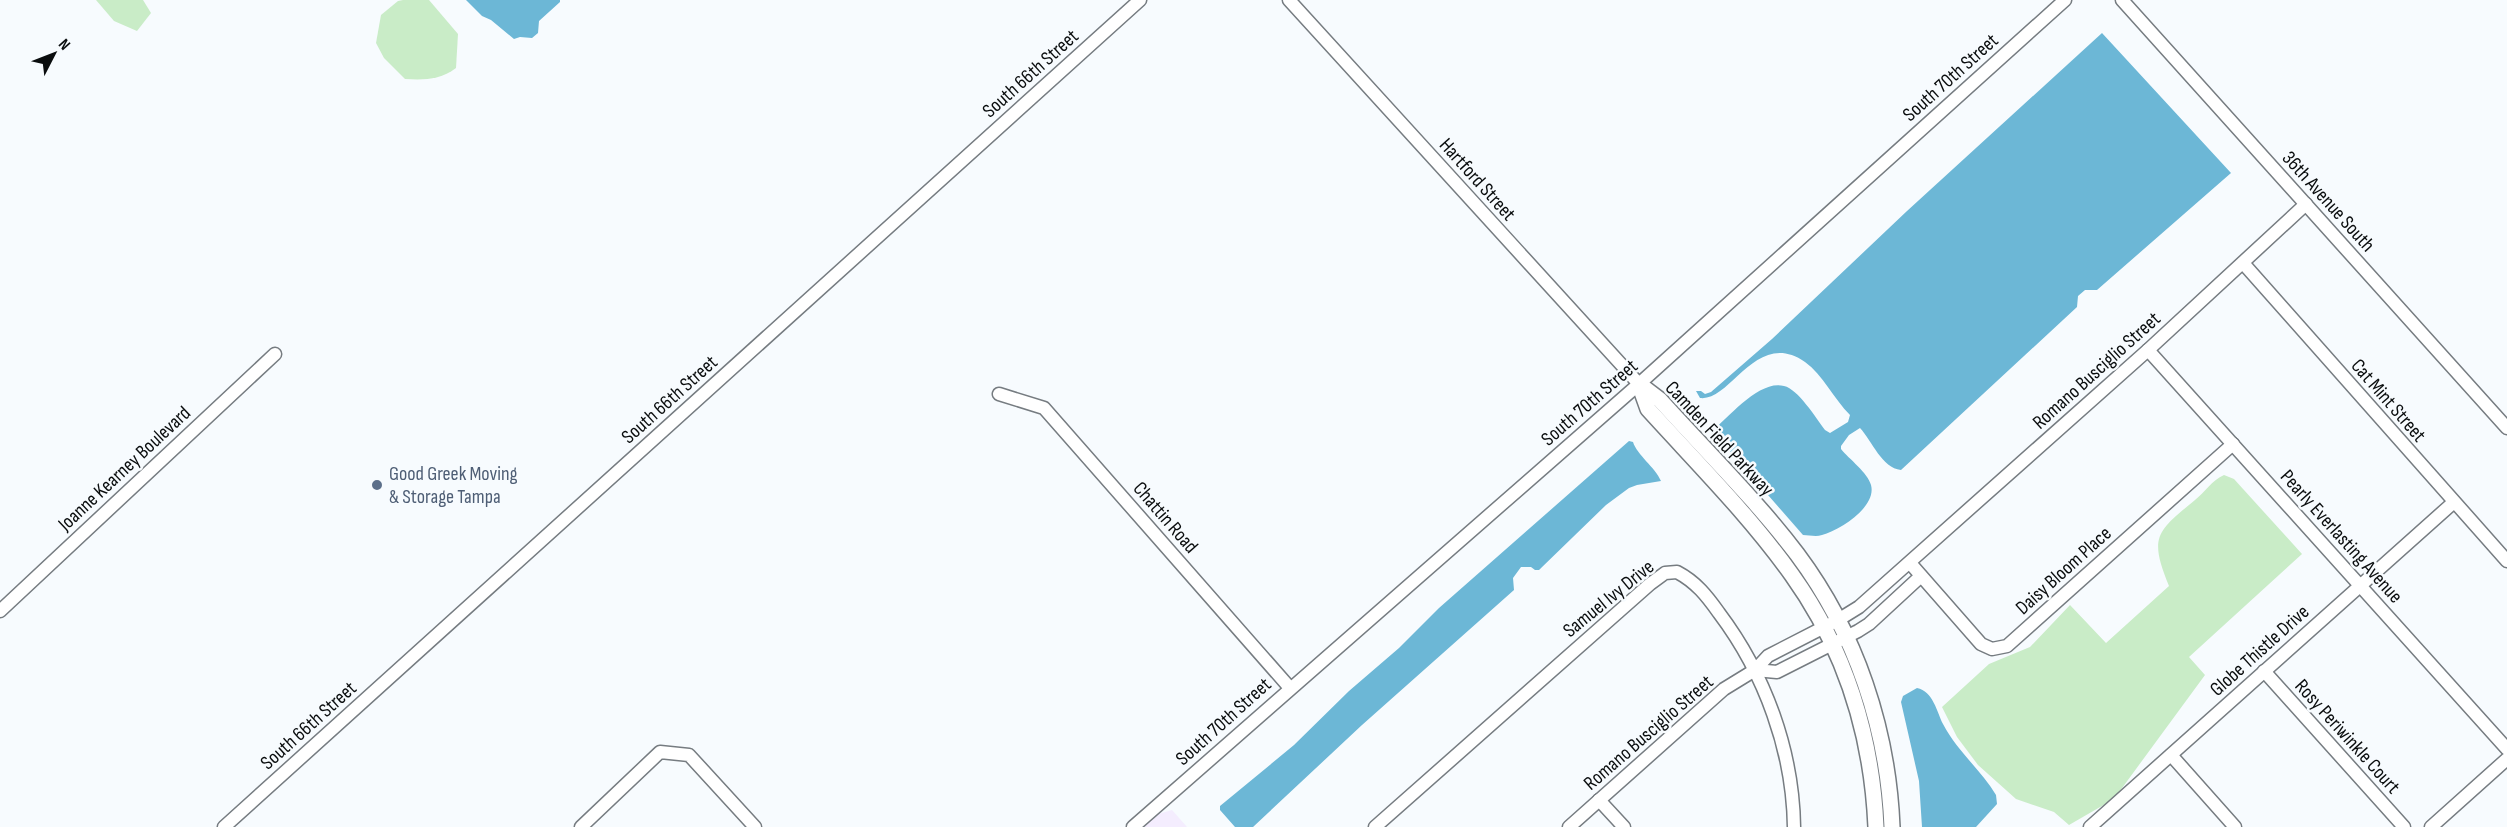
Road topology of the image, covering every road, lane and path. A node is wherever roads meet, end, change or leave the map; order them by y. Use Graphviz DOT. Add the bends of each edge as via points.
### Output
graph roads {
  1 [pos="1140,0"];
  2 [pos="1289,0"];
  3 [pos="2065,0"];
  4 [pos="2122,0"];
  5 [pos="2306,204"];
  6 [pos="2243,263"];
  7 [pos="2148,350"];
  8 [pos="275,354"];
  9 [pos="1639,384"];
  10 [pos="999,394"];
  11 [pos="2507,428"];
  12 [pos="2233,444"];
  13 [pos="2454,502"];
  14 [pos="2507,561"];
  15 [pos="1910,563"];
  16 [pos="1921,576"];
  17 [pos="2360,586"];
  18 [pos="0,611"];
  19 [pos="1831,624"];
  20 [pos="1839,640"];
  21 [pos="1755,670"];
  22 [pos="2264,671"];
  23 [pos="1290,688"];
  24 [pos="2507,749"];
  25 [pos="2171,755"];
  26 [pos="2507,759"];
  27 [pos="1599,800"];
  28 [pos="224,827"];
  29 [pos="580,827"];
  30 [pos="755,827"];
  31 [pos="1133,827"];
  32 [pos="1375,827"];
  33 [pos="1569,827"];
  34 [pos="1624,827"];
  35 [pos="1794,827"];
  36 [pos="1876,827"];
  37 [pos="1892,827"];
  38 [pos="2090,827"];
  39 [pos="2235,827"];
  40 [pos="2404,827"];
  41 [pos="2431,827"];
  1 -- 28 [label="street, South 66th Street"];
  2 -- 9 [label="street, Hartford Street"];
  3 -- 9 [label="street, South 70th Street"];
  4 -- 5 [label="street, 36th Avenue South"];
  5 -- 6 [label="street, Romano Busciglio Street"];
  5 -- 11 [label="street, 36th Avenue South"];
  6 -- 7 [label="street, Romano Busciglio Street"];
  6 -- 13 [label="street, Cat Mint Street"];
  7 -- 12 [label="street, Pearly Everlasting Avenue"];
  7 -- 15 [label="street, Romano Busciglio Street"];
  8 -- 18 [label="street, Joanne Kearney Boulevard"];
  9 -- 19 [label="street, Camden Field Parkway" via="1660,400 1787,541 1811,575"];
  9 -- 23 [label="street, South 70th Street"];
  10 -- 23 [label="street, Chattin Road" via="1044,408"];
  12 -- 16 [label="street, Daisy Bloom Place" via="2007,646 1992,650 1981,644"];
  12 -- 17 [label="street, Pearly Everlasting Avenue"];
  13 -- 14 [label="street, Cat Mint Street"];
  13 -- 17 [label="street, Globe Thistle Drive"];
  15 -- 16 [label="street"];
  15 -- 19 [label="street, Romano Busciglio Street" via="1859,607"];
  16 -- 20 [label="street, Romano Busciglio Street" via="1869,624"];
  17 -- 22 [label="street, Globe Thistle Drive"];
  17 -- 24 [label="street, Pearly Everlasting Avenue"];
  19 -- 20 [label="street, Camden Field Parkway"];
  19 -- 21 [label="street, Romano Busciglio Street" via="1768,656"];
  20 -- 21 [label="street, Romano Busciglio Street" via="1777,672"];
  20 -- 36 [label="street, Camden Field Parkway" via="1866,741"];
  20 -- 37 [label="street, Camden Field Parkway" via="1864,681 1878,725"];
  21 -- 27 [label="street, Romano Busciglio Street" via="1724,688"];
  21 -- 32 [label="street, Samuel Ivy Drive" via="1702,590 1677,572 1665,573"];
  21 -- 35 [label="street, Samuel Ivy Drive" via="1786,761"];
  22 -- 25 [label="street, Globe Thistle Drive"];
  22 -- 40 [label="street, Rosy Periwinkle Court"];
  23 -- 31 [label="street, South 70th Street"];
  25 -- 38 [label="street, Globe Thistle Drive"];
  25 -- 39 [label="street"];
  26 -- 41 [label="street"];
  27 -- 33 [label="street, Romano Busciglio Street"];
  27 -- 34 [label="street"];
  29 -- 30 [label="street" via="660,752 689,755"];
}
